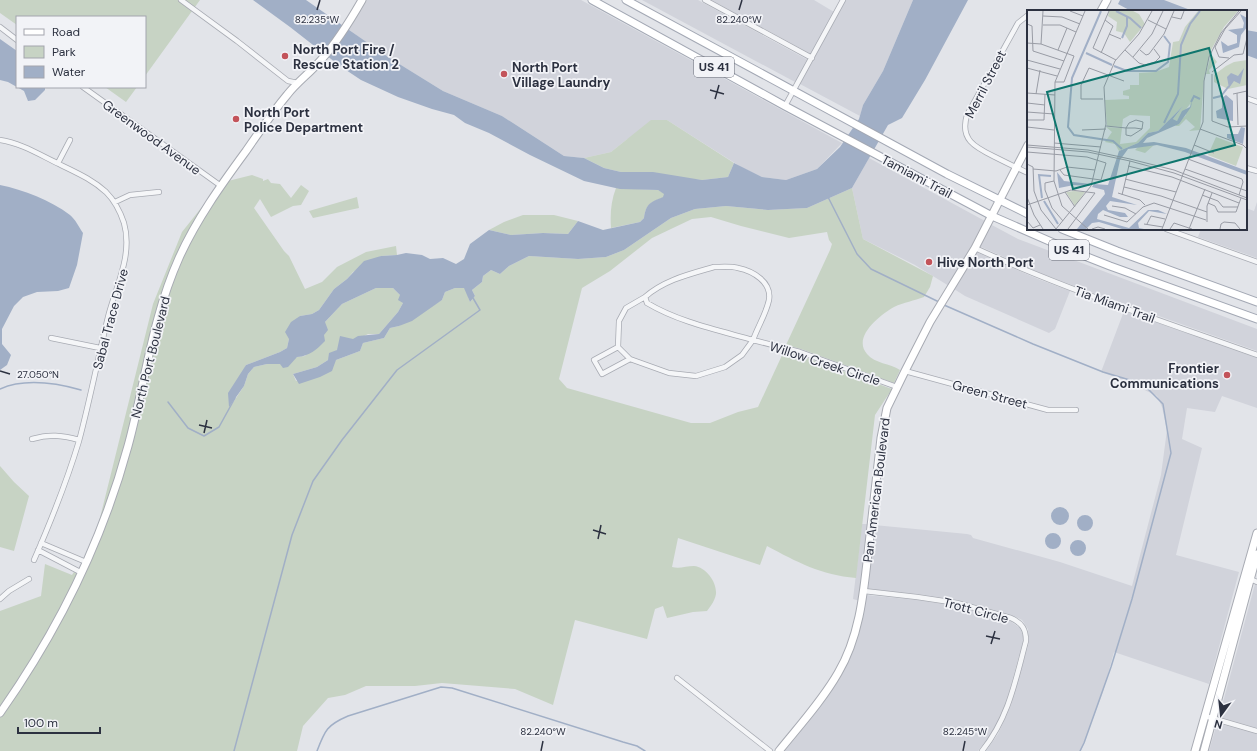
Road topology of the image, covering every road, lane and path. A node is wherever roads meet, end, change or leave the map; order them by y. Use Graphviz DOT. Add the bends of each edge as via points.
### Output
graph roads {
  1 [pos="182,0"];
  2 [pos="362,0"];
  3 [pos="592,0"];
  4 [pos="626,0"];
  5 [pos="705,0"];
  6 [pos="843,0"];
  7 [pos="1107,0"];
  8 [pos="1102,10"];
  9 [pos="1027,16"];
  10 [pos="0,27"];
  11 [pos="16,39"];
  12 [pos="812,58"];
  13 [pos="298,83"];
  14 [pos="84,88"];
  15 [pos="793,91"];
  16 [pos="1247,98"];
  17 [pos="1257,102"];
  18 [pos="785,106"];
  19 [pos="0,140"];
  20 [pos="70,140"];
  21 [pos="1027,147"];
  22 [pos="58,164"];
  23 [pos="1016,167"];
  24 [pos="1247,168"];
  25 [pos="1257,171"];
  26 [pos="1027,172"];
  27 [pos="221,186"];
  28 [pos="160,192"];
  29 [pos="999,201"];
  30 [pos="115,202"];
  31 [pos="1027,214"];
  32 [pos="992,216"];
  33 [pos="1064,230"];
  34 [pos="1169,230"];
  35 [pos="975,248"];
  36 [pos="1257,262"];
  37 [pos="645,297"];
  38 [pos="1257,302"];
  39 [pos="1257,319"];
  40 [pos="51,338"];
  41 [pos="753,340"];
  42 [pos="100,348"];
  43 [pos="618,348"];
  44 [pos="1257,355"];
  45 [pos="630,359"];
  46 [pos="905,371"];
  47 [pos="897,387"];
  48 [pos="1076,410"];
  49 [pos="32,439"];
  50 [pos="79,440"];
  51 [pos="1257,533"];
  52 [pos="41,543"];
  53 [pos="38,550"];
  54 [pos="57,550"];
  55 [pos="1257,554"];
  56 [pos="54,559"];
  57 [pos="34,560"];
  58 [pos="86,562"];
  59 [pos="82,573"];
  60 [pos="29,579"];
  61 [pos="1251,579"];
  62 [pos="864,591"];
  63 [pos="0,599"];
  64 [pos="677,678"];
  65 [pos="0,713"];
  66 [pos="1205,716"];
  67 [pos="1213,718"];
  68 [pos="1257,731"];
  69 [pos="770,751"];
  70 [pos="780,751"];
  71 [pos="982,751"];
  72 [pos="1195,751"];
  73 [pos="1204,751"];
  1 -- 13 [label="street" via="288,81"];
  2 -- 13 [label="street, North Port Boulevard" via="323,58"];
  3 -- 18 [label="street, Tamiami Trail / US 41"];
  4 -- 15 [label="street, Tamiami Trail / US 41"];
  5 -- 12 [label="street"];
  6 -- 12 [label="street"];
  7 -- 8 [label="street"];
  9 -- 23 [label="street, Merril Street" via="1018,23 972,106 965,125 966,134 975,146"];
  10 -- 11 [label="street"];
  12 -- 15 [label="street"];
  13 -- 27 [label="street, North Port Boulevard" via="278,106"];
  14 -- 27 [label="street, Greenwood Avenue"];
  15 -- 18 [label="street"];
  15 -- 29 [label="street, Tamiami Trail / US 41"];
  16 -- 17 [label="street"];
  18 -- 32 [label="street, Tamiami Trail / US 41"];
  19 -- 22 [label="street, Sabal Trace Drive" via="19,145"];
  20 -- 22 [label="street"];
  21 -- 23 [label="street, Pan American Boulevard"];
  22 -- 30 [label="street, Sabal Trace Drive" via="92,181"];
  23 -- 26 [label="street, Merril Street"];
  23 -- 29 [label="street, Pan American Boulevard"];
  24 -- 25 [label="street"];
  27 -- 58 [label="street, North Port Boulevard" via="191,234 169,284 155,329 127,450"];
  28 -- 30 [label="street" via="125,197"];
  29 -- 31 [label="street, Tamiami Trail / US 41"];
  29 -- 32 [label="street, Pan American Boulevard"];
  30 -- 42 [label="street, Sabal Trace Drive" via="125,229 127,252"];
  32 -- 35 [label="street, Pan American Boulevard"];
  32 -- 39 [label="street, Tamiami Trail / US 41" via="1110,266"];
  33 -- 38 [label="street, US 41"];
  34 -- 36 [label="street"];
  35 -- 44 [label="street, Tia Miami Trail" via="1039,276"];
  35 -- 46 [label="street, Pan American Boulevard"];
  37 -- 41 [label="street, Willow Creek Circle" via="647,303 658,310"];
  37 -- 41 [label="street, Willow Creek Circle" via="655,288 714,267 738,268 753,273 764,281 770,290 764,316"];
  37 -- 43 [label="street, Willow Creek Circle" via="626,308 619,321"];
  40 -- 42 [label="street"];
  41 -- 45 [label="street, Willow Creek Circle" via="742,355 725,368 696,376 669,373"];
  41 -- 47 [label="street, Willow Creek Circle" via="800,352"];
  42 -- 50 [label="street, Sabal Trace Drive"];
  43 -- 45 [label="street, Willow Creek Circle"];
  43 -- 45 [label="street" via="594,360 602,374"];
  46 -- 47 [label="street, Pan American Boulevard"];
  46 -- 48 [label="street, Green Street" via="1048,410"];
  47 -- 62 [label="street, Pan American Boulevard" via="883,423"];
  49 -- 50 [label="street" via="50,435"];
  50 -- 52 [label="street, Sabal Trace Drive"];
  51 -- 61 [label="street"];
  52 -- 53 [label="street, Sabal Trace Drive"];
  52 -- 54 [label="street"];
  53 -- 56 [label="street"];
  53 -- 57 [label="street, Sabal Trace Drive"];
  54 -- 56 [label="street"];
  54 -- 58 [label="street"];
  55 -- 61 [label="street"];
  56 -- 59 [label="street"];
  58 -- 59 [label="street, North Port Boulevard"];
  59 -- 65 [label="street, North Port Boulevard" via="39,655"];
  60 -- 63 [label="street"];
  61 -- 66 [label="street"];
  61 -- 67 [label="street"];
  62 -- 70 [label="street, Pan American Boulevard" via="852,643 838,673"];
  62 -- 71 [label="street, Trott Circle" via="957,603 1011,618 1022,625 1026,641 1008,704 997,730"];
  64 -- 69 [label="street"];
  66 -- 67 [label="street"];
  66 -- 72 [label="street"];
  67 -- 68 [label="street"];
  67 -- 73 [label="street"];
}
